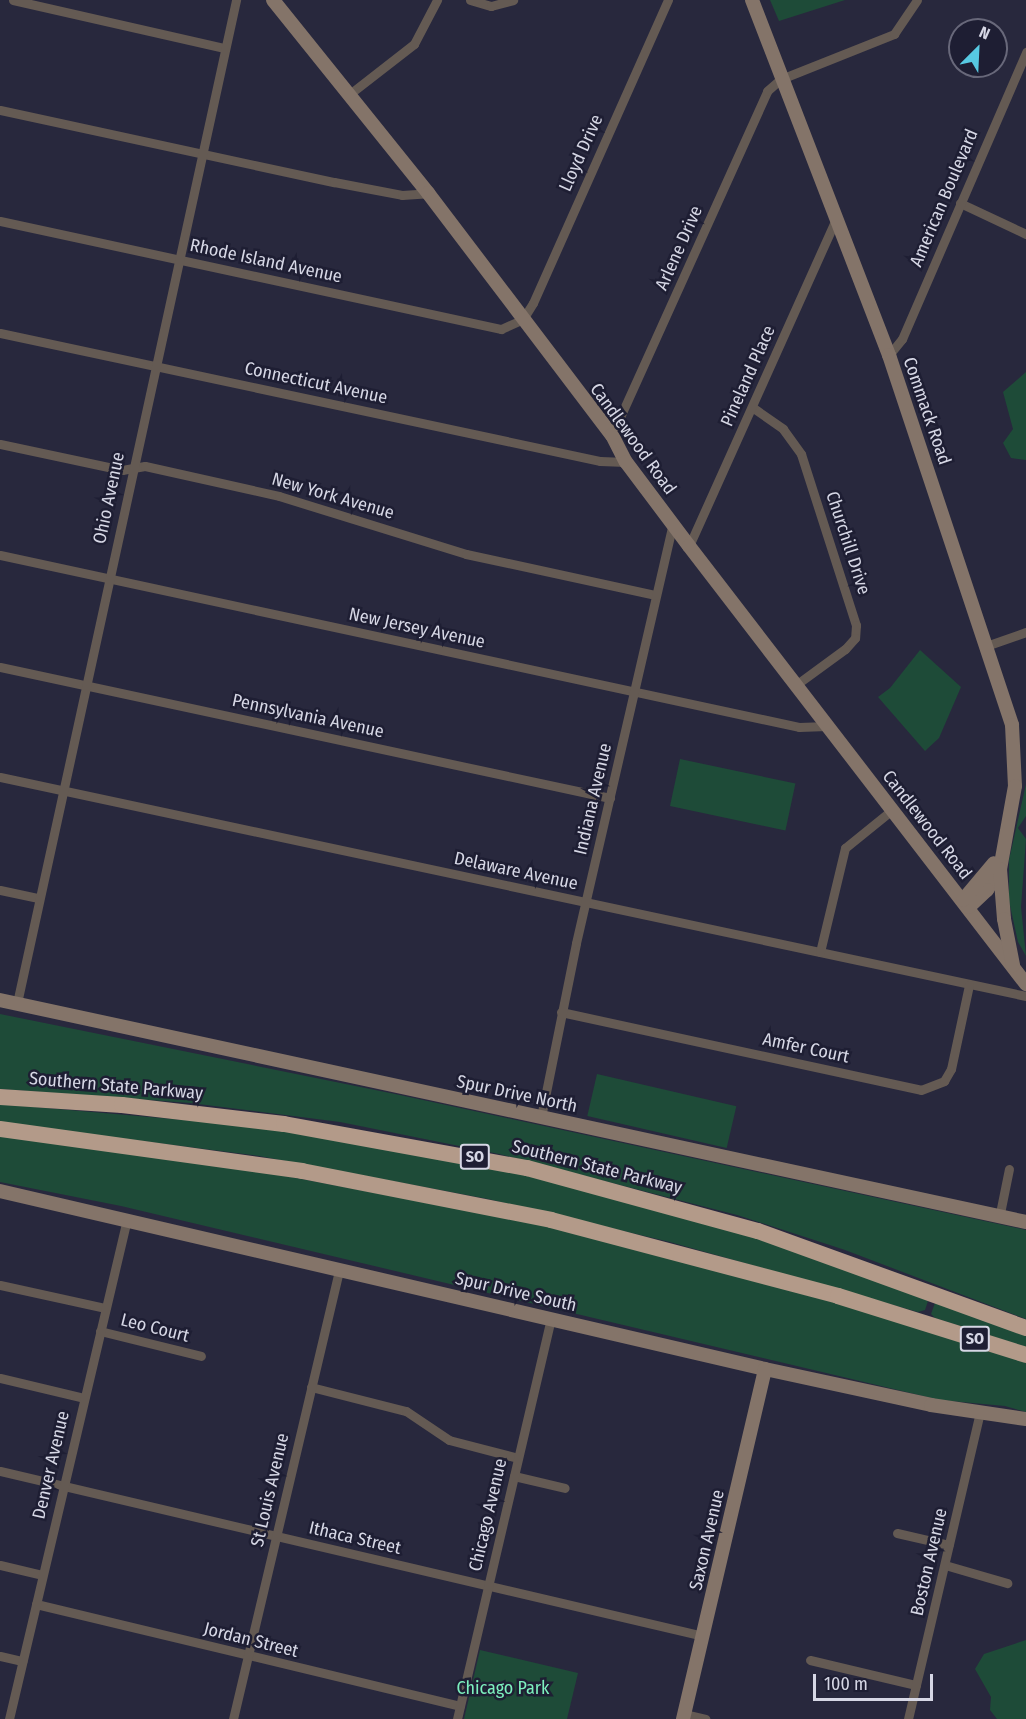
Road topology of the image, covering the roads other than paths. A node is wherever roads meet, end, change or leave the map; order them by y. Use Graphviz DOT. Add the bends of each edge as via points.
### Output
graph roads {
  1 [pos="13,0"];
  2 [pos="236,0"];
  3 [pos="273,0"];
  4 [pos="437,0"];
  5 [pos="470,0"];
  6 [pos="513,0"];
  7 [pos="668,0"];
  8 [pos="752,0"];
  9 [pos="917,0"];
  10 [pos="225,48"];
  11 [pos="1026,52"];
  12 [pos="781,79"];
  13 [pos="351,93"];
  14 [pos="0,110"];
  15 [pos="201,154"];
  16 [pos="428,193"];
  17 [pos="960,204"];
  18 [pos="836,219"];
  19 [pos="0,221"];
  20 [pos="1026,234"];
  21 [pos="179,259"];
  22 [pos="523,319"];
  23 [pos="0,333"];
  24 [pos="889,355"];
  25 [pos="155,365"];
  26 [pos="752,407"];
  27 [pos="612,435"];
  28 [pos="0,444"];
  29 [pos="626,462"];
  30 [pos="132,468"];
  31 [pos="673,524"];
  32 [pos="689,546"];
  33 [pos="0,555"];
  34 [pos="108,578"];
  35 [pos="655,595"];
  36 [pos="1026,632"];
  37 [pos="986,646"];
  38 [pos="0,667"];
  39 [pos="797,684"];
  40 [pos="84,685"];
  41 [pos="633,692"];
  42 [pos="827,726"];
  43 [pos="0,777"];
  44 [pos="61,790"];
  45 [pos="610,798"];
  46 [pos="892,810"];
  47 [pos="1003,844"];
  48 [pos="1000,869"];
  49 [pos="0,890"];
  50 [pos="37,898"];
  51 [pos="586,903"];
  52 [pos="966,904"];
  53 [pos="820,952"];
  54 [pos="1013,967"];
  55 [pos="1026,984"];
  56 [pos="969,985"];
  57 [pos="1026,996"];
  58 [pos="0,1000"];
  59 [pos="17,1003"];
  60 [pos="561,1012"];
  61 [pos="0,1097"];
  62 [pos="541,1118"];
  63 [pos="0,1129"];
  64 [pos="1010,1169"];
  65 [pos="0,1191"];
  66 [pos="999,1218"];
  67 [pos="127,1219"];
  68 [pos="1026,1222"];
  69 [pos="339,1269"];
  70 [pos="0,1285"];
  71 [pos="105,1308"];
  72 [pos="551,1318"];
  73 [pos="1026,1328"];
  74 [pos="100,1331"];
  75 [pos="201,1356"];
  76 [pos="1026,1356"];
  77 [pos="765,1370"];
  78 [pos="0,1378"];
  79 [pos="311,1387"];
  80 [pos="84,1398"];
  81 [pos="981,1412"];
  82 [pos="1026,1419"];
  83 [pos="518,1458"];
  84 [pos="0,1471"];
  85 [pos="514,1476"];
  86 [pos="64,1486"];
  87 [pos="565,1488"];
  88 [pos="897,1533"];
  89 [pos="276,1536"];
  90 [pos="949,1545"];
  91 [pos="0,1565"];
  92 [pos="945,1565"];
  93 [pos="42,1575"];
  94 [pos="1007,1582"];
  95 [pos="488,1586"];
  96 [pos="36,1604"];
  97 [pos="703,1636"];
  98 [pos="0,1656"];
  99 [pos="248,1656"];
  100 [pos="810,1660"];
  101 [pos="22,1661"];
  102 [pos="916,1685"];
  103 [pos="460,1706"];
  104 [pos="684,1717"];
  105 [pos="9,1719"];
  106 [pos="233,1719"];
  107 [pos="457,1719"];
  108 [pos="705,1719"];
  109 [pos="908,1719"];
  1 -- 10 [label="street"];
  2 -- 10 [label="street, Ohio Avenue"];
  3 -- 13 [label="street, Candlewood Road"];
  4 -- 13 [label="street" via="414,44"];
  5 -- 6 [label="street" via="491,6"];
  7 -- 22 [label="street, Lloyd Drive"];
  8 -- 12 [label="street, Commack Road"];
  9 -- 12 [label="street" via="894,34"];
  10 -- 15 [label="street, Ohio Avenue"];
  11 -- 17 [label="street, American Boulevard"];
  12 -- 18 [label="street, Commack Road"];
  12 -- 27 [label="street, Arlene Drive" via="767,91"];
  13 -- 16 [label="street, Candlewood Road"];
  14 -- 15 [label="street"];
  15 -- 16 [label="street" via="402,195"];
  15 -- 21 [label="street, Ohio Avenue"];
  16 -- 22 [label="street, Candlewood Road"];
  17 -- 20 [label="street"];
  17 -- 24 [label="street, American Boulevard" via="902,339"];
  18 -- 24 [label="street, Commack Road"];
  18 -- 26 [label="street, Pineland Place"];
  19 -- 21 [label="street, Rhode Island Avenue"];
  21 -- 22 [label="street, Rhode Island Avenue" via="501,329"];
  21 -- 25 [label="street, Ohio Avenue"];
  22 -- 27 [label="street, Candlewood Road"];
  23 -- 25 [label="street, Connecticut Avenue"];
  24 -- 37 [label="street, Commack Road"];
  25 -- 29 [label="street, Connecticut Avenue" via="600,461"];
  25 -- 30 [label="street, Ohio Avenue"];
  26 -- 32 [label="street, Pineland Place"];
  26 -- 39 [label="street, Churchill Drive" via="783,429 801,454 856,625 855,638 845,649"];
  27 -- 29 [label="street, Candlewood Road"];
  28 -- 30 [label="street, New York Avenue" via="122,470"];
  29 -- 31 [label="street, Candlewood Road"];
  30 -- 34 [label="street, Ohio Avenue"];
  30 -- 35 [label="street, New York Avenue" via="145,466 279,496 466,554"];
  31 -- 32 [label="street, Candlewood Road"];
  31 -- 35 [label="street, Indiana Avenue"];
  32 -- 39 [label="street, Candlewood Road"];
  33 -- 34 [label="street, New Jersey Avenue"];
  34 -- 40 [label="street, Ohio Avenue"];
  34 -- 41 [label="street, New Jersey Avenue"];
  35 -- 41 [label="street, Indiana Avenue"];
  36 -- 37 [label="street"];
  37 -- 47 [label="street, Commack Road" via="1012,724 1015,786"];
  38 -- 40 [label="street, Pennsylvania Avenue"];
  39 -- 42 [label="street, Candlewood Road"];
  40 -- 44 [label="street, Ohio Avenue"];
  40 -- 45 [label="street, Pennsylvania Avenue"];
  41 -- 42 [label="street, New Jersey Avenue" via="799,727"];
  41 -- 45 [label="street, Indiana Avenue"];
  42 -- 46 [label="street, Candlewood Road"];
  43 -- 44 [label="street, Delaware Avenue"];
  44 -- 50 [label="street, Ohio Avenue"];
  44 -- 51 [label="street, Delaware Avenue"];
  45 -- 51 [label="street, Indiana Avenue"];
  46 -- 52 [label="street, Candlewood Road"];
  46 -- 53 [label="street" via="846,848"];
  47 -- 48 [label="street, Commack Road"];
  47 -- 52 [label="street, Commack Road"];
  48 -- 52 [label="street, Commack Road" via="987,890"];
  48 -- 54 [label="street"];
  49 -- 50 [label="street"];
  50 -- 59 [label="street, Ohio Avenue"];
  51 -- 53 [label="street, Delaware Avenue"];
  51 -- 60 [label="street, Indiana Avenue"];
  52 -- 54 [label="street"];
  53 -- 56 [label="street, Delaware Avenue"];
  54 -- 55 [label="street"];
  56 -- 57 [label="street, Delaware Avenue"];
  56 -- 60 [label="street, Amfer Court" via="951,1069 939,1084 921,1090"];
  58 -- 59 [label="street, Spur Drive North"];
  59 -- 62 [label="street, Spur Drive North"];
  60 -- 62 [label="street, Indiana Avenue"];
  61 -- 73 [label="highway, Southern State Parkway / SO" via="261,1120 360,1134 527,1168 685,1208 770,1235"];
  62 -- 66 [label="street, Spur Drive North"];
  63 -- 76 [label="highway, SO" via="302,1171 551,1220 827,1293"];
  64 -- 66 [label="street"];
  65 -- 67 [label="street, Spur Drive South"];
  66 -- 68 [label="street, Spur Drive North"];
  67 -- 69 [label="street, Spur Drive South"];
  67 -- 71 [label="street, Denver Avenue"];
  69 -- 72 [label="street, Spur Drive South"];
  69 -- 79 [label="street, St Louis Avenue"];
  70 -- 71 [label="street"];
  71 -- 74 [label="street, Denver Avenue"];
  72 -- 77 [label="street, Spur Drive South"];
  72 -- 83 [label="street, Chicago Avenue"];
  74 -- 75 [label="street, Leo Court"];
  74 -- 80 [label="street, Denver Avenue"];
  77 -- 81 [label="street, Spur Drive South"];
  77 -- 97 [label="street, Saxon Avenue"];
  78 -- 80 [label="street"];
  79 -- 83 [label="street" via="406,1411 449,1440"];
  79 -- 89 [label="street, St Louis Avenue"];
  80 -- 86 [label="street, Denver Avenue"];
  81 -- 82 [label="street, Spur Drive South"];
  81 -- 90 [label="street, Boston Avenue"];
  83 -- 85 [label="street, Chicago Avenue"];
  84 -- 86 [label="street, Ithaca Street"];
  85 -- 87 [label="street"];
  85 -- 95 [label="street, Chicago Avenue"];
  86 -- 89 [label="street, Ithaca Street"];
  86 -- 93 [label="street, Denver Avenue"];
  88 -- 90 [label="street"];
  89 -- 95 [label="street, Ithaca Street"];
  89 -- 99 [label="street, St Louis Avenue"];
  90 -- 92 [label="street, Boston Avenue"];
  91 -- 93 [label="street"];
  92 -- 94 [label="street"];
  92 -- 102 [label="street, Boston Avenue"];
  93 -- 96 [label="street, Denver Avenue"];
  95 -- 97 [label="street, Ithaca Street"];
  95 -- 103 [label="street, Chicago Avenue"];
  96 -- 99 [label="street, Jordan Street"];
  96 -- 101 [label="street, Denver Avenue"];
  97 -- 104 [label="street, Saxon Avenue"];
  98 -- 101 [label="street"];
  99 -- 103 [label="street, Jordan Street"];
  99 -- 106 [label="street, St Louis Avenue"];
  100 -- 102 [label="street"];
  101 -- 105 [label="street, Denver Avenue"];
  102 -- 109 [label="street, Boston Avenue"];
  103 -- 107 [label="street, Chicago Avenue"];
  104 -- 108 [label="street"];
}
